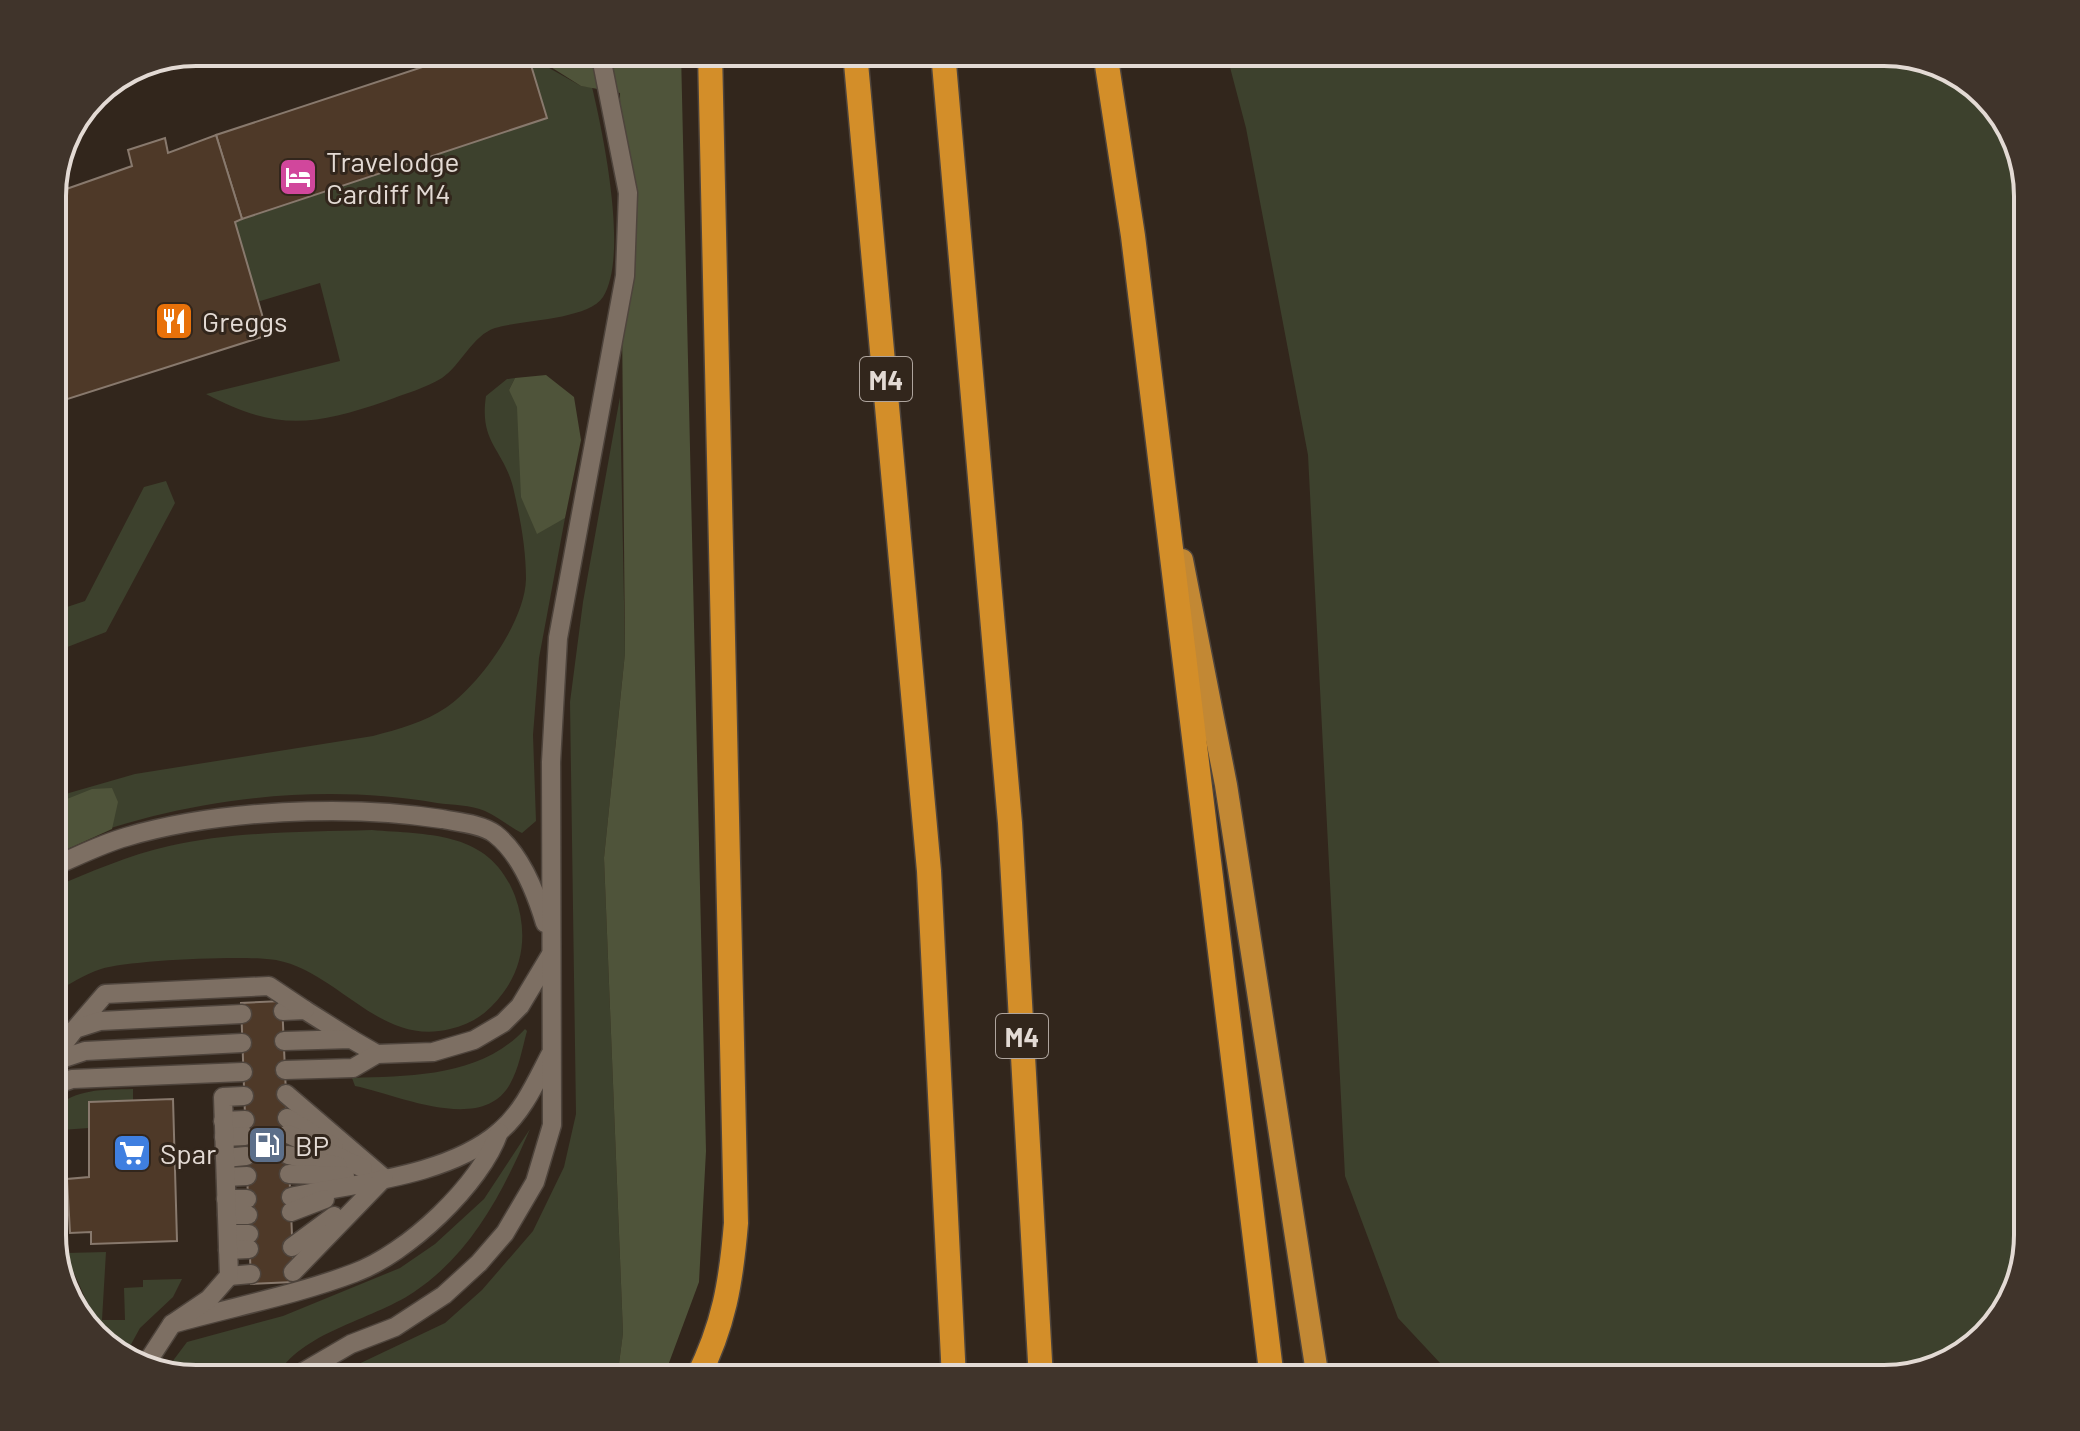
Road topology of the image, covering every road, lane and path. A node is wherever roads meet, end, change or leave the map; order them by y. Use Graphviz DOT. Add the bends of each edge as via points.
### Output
graph roads {
  1 [pos="603,66"];
  2 [pos="710,66"];
  3 [pos="856,66"];
  4 [pos="944,66"];
  5 [pos="1107,66"];
  6 [pos="1158,433"];
  7 [pos="66,861"];
  8 [pos="549,935"];
  9 [pos="550,956"];
  10 [pos="305,1010"];
  11 [pos="283,1011"];
  12 [pos="242,1014"];
  13 [pos="75,1029"];
  14 [pos="351,1039"];
  15 [pos="284,1041"];
  16 [pos="66,1042"];
  17 [pos="242,1043"];
  18 [pos="551,1053"];
  19 [pos="377,1054"];
  20 [pos="66,1057"];
  21 [pos="285,1070"];
  22 [pos="243,1072"];
  23 [pos="66,1081"];
  24 [pos="286,1094"];
  25 [pos="244,1096"];
  26 [pos="287,1126"];
  27 [pos="245,1128"];
  28 [pos="223,1129"];
  29 [pos="499,1132"];
  30 [pos="288,1155"];
  31 [pos="246,1156"];
  32 [pos="225,1158"];
  33 [pos="289,1174"];
  34 [pos="247,1176"];
  35 [pos="226,1177"];
  36 [pos="384,1178"];
  37 [pos="291,1205"];
  38 [pos="226,1207"];
  39 [pos="292,1240"];
  40 [pos="228,1242"];
  41 [pos="293,1272"];
  42 [pos="251,1274"];
  43 [pos="229,1276"];
  44 [pos="172,1324"];
  45 [pos="151,1357"];
  46 [pos="315,1365"];
  47 [pos="704,1365"];
  48 [pos="953,1365"];
  49 [pos="1040,1365"];
  50 [pos="1270,1365"];
  51 [pos="1316,1365"];
  1 -- 8 [label="lane" via="628,193 625,276 558,638"];
  2 -- 47 [label="highway" via="736,1223 731,1286"];
  3 -- 48 [label="highway, M4" via="929,871"];
  4 -- 49 [label="highway, M4" via="1008,794"];
  5 -- 6 [label="highway"];
  6 -- 50 [label="highway"];
  6 -- 51 [label="highway" via="1226,785"];
  7 -- 8 [label="lane" via="126,837 206,821 337,810 412,814 494,833 532,881"];
  8 -- 9 [label="lane"];
  9 -- 18 [label="lane"];
  9 -- 19 [label="lane" via="520,1006 474,1040 433,1052"];
  10 -- 11 [label="lane"];
  10 -- 13 [label="lane" via="269,986 105,994"];
  10 -- 14 [label="lane"];
  12 -- 13 [label="lane" via="100,1021"];
  13 -- 16 [label="lane"];
  14 -- 15 [label="lane"];
  14 -- 19 [label="lane"];
  17 -- 20 [label="lane" via="85,1051"];
  18 -- 29 [label="lane" via="524,1102"];
  18 -- 46 [label="lane" via="552,1125 535,1182 505,1233 444,1295 395,1327"];
  19 -- 21 [label="lane" via="353,1068"];
  22 -- 23 [label="lane"];
  24 -- 36 [label="lane"];
  25 -- 28 [label="lane" via="223,1097"];
  26 -- 36 [label="lane"];
  27 -- 28 [label="lane"];
  28 -- 32 [label="lane"];
  29 -- 36 [label="lane" via="452,1161"];
  29 -- 44 [label="lane" via="492,1154 460,1193 408,1242 357,1273"];
  30 -- 36 [label="lane"];
  31 -- 32 [label="lane"];
  32 -- 35 [label="lane"];
  33 -- 36 [label="lane"];
  34 -- 35 [label="lane"];
  35 -- 38 [label="lane"];
  36 -- 37 [label="lane"];
  36 -- 39 [label="lane"];
  36 -- 41 [label="lane"];
  38 -- 40 [label="lane"];
  38 -- 40 [label="lane" via="248,1224"];
  40 -- 43 [label="lane"];
  42 -- 43 [label="lane"];
  43 -- 44 [label="lane" via="209,1299"];
  44 -- 45 [label="lane"];
}
